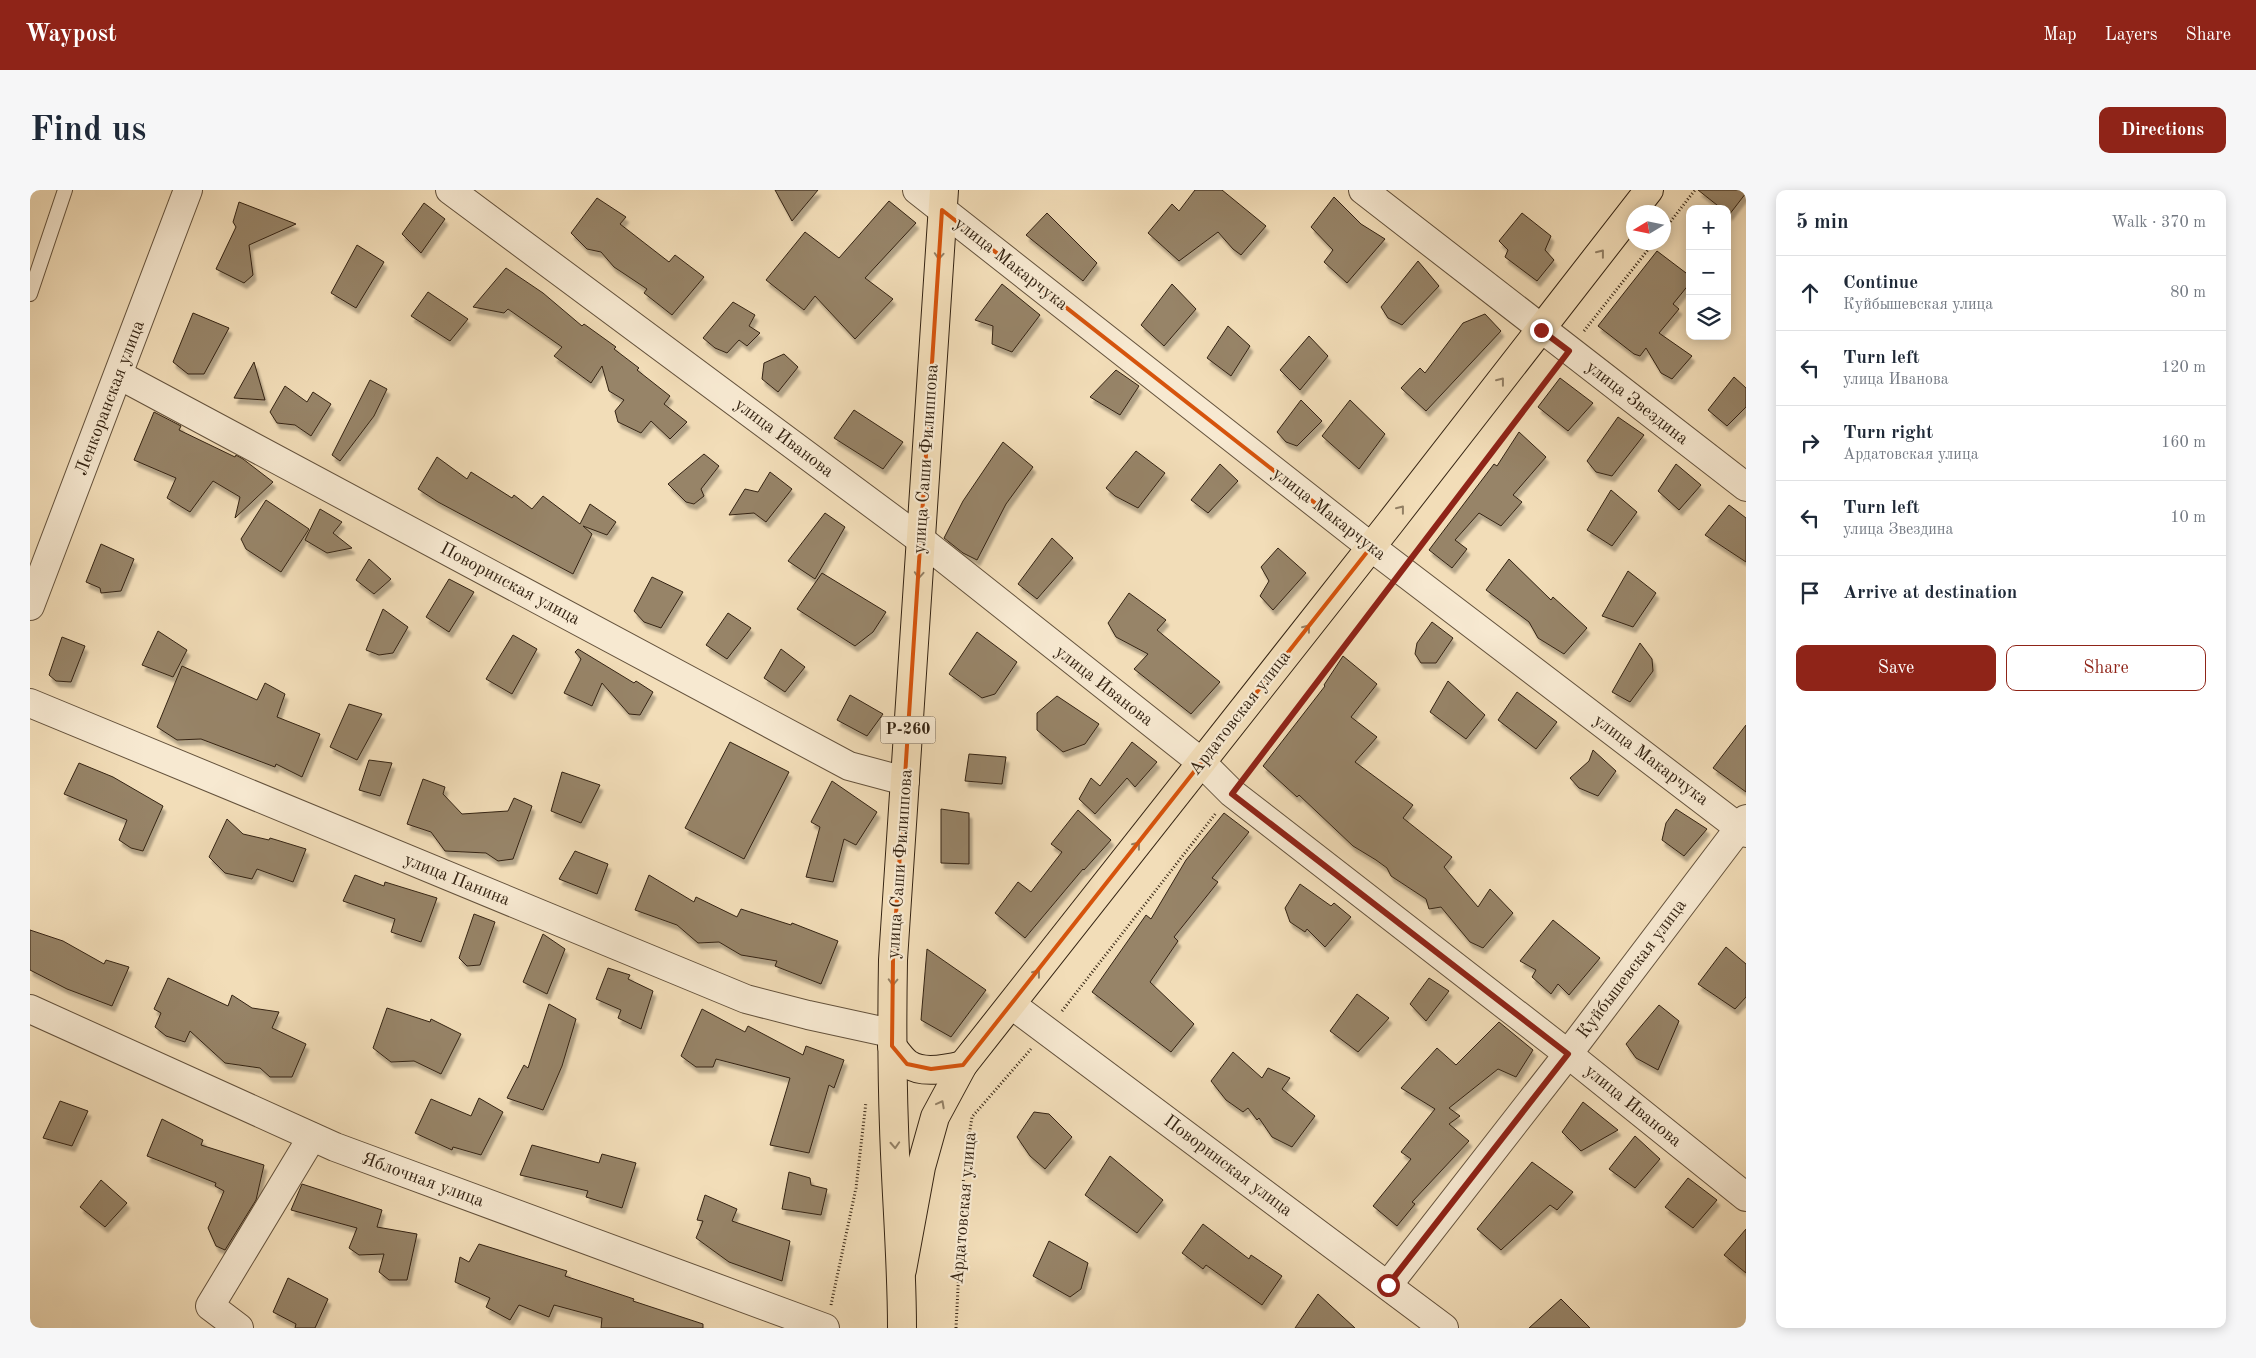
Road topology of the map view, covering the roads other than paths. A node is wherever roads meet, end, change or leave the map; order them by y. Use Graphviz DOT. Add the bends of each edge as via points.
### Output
graph roads {
  1 [pos="64,190"];
  2 [pos="188,190"];
  3 [pos="450,190"];
  4 [pos="917,190"];
  5 [pos="1363,190"];
  6 [pos="1649,190"];
  7 [pos="943,200"];
  8 [pos="30,294"];
  9 [pos="1541,330"];
  10 [pos="120,375"];
  11 [pos="1746,487"];
  12 [pos="921,540"];
  13 [pos="1371,547"];
  14 [pos="30,606"];
  15 [pos="30,703"];
  16 [pos="1201,762"];
  17 [pos="905,781"];
  18 [pos="1744,826"];
  19 [pos="1012,1005"];
  20 [pos="30,1009"];
  21 [pos="891,1039"];
  22 [pos="1568,1054"];
  23 [pos="963,1065"];
  24 [pos="312,1137"];
  25 [pos="1746,1197"];
  26 [pos="902,1270"];
  27 [pos="1388,1285"];
  28 [pos="828,1319"];
  29 [pos="239,1328"];
  30 [pos="902,1328"];
  31 [pos="1444,1328"];
  1 -- 8 [label="lane"];
  2 -- 10 [label="street, Ленкоранская улица"];
  3 -- 12 [label="street, улица Иванова"];
  4 -- 7 [label="street, улица Макарчука"];
  5 -- 9 [label="street, улица Звездина"];
  9 -- 6 [label="highway, Ардатовская улица / Р-260, one-way"];
  7 -- 12 [label="highway, улица Саши Филиппова / Р-260, one-way"];
  7 -- 13 [label="street, улица Макарчука"];
  9 -- 11 [label="street, улица Звездина"];
  13 -- 9 [label="highway, Ардатовская улица / Р-260, one-way"];
  10 -- 14 [label="street, Ленкоранская улица"];
  10 -- 17 [label="street, Поворинская улица" via="850,766"];
  12 -- 16 [label="street, улица Иванова"];
  12 -- 17 [label="highway, улица Саши Филиппова / Р-260, one-way"];
  16 -- 13 [label="highway, Ардатовская улица / Р-260, one-way"];
  13 -- 18 [label="street, улица Макарчука"];
  15 -- 21 [label="street, улица Панина" via="746,999"];
  19 -- 16 [label="highway, Ардатовская улица / Р-260, one-way"];
  16 -- 22 [label="street, улица Иванова" via="1232,794"];
  17 -- 21 [label="highway, улица Саши Филиппова / Р-260, one-way"];
  18 -- 22 [label="street, Куйбышевская улица"];
  19 -- 23 [label="highway, Ардатовская улица / Р-260"];
  19 -- 27 [label="street, Поворинская улица"];
  20 -- 24 [label="street, Яблочная улица"];
  21 -- 23 [label="highway" via="907,1064 916,1068 947,1069"];
  21 -- 26 [label="highway, улица Саши Филиппова / Р-260, one-way"];
  22 -- 25 [label="street, улица Иванова"];
  22 -- 27 [label="street, Куйбышевская улица"];
  26 -- 23 [label="highway, Ардатовская улица / Р-260, one-way" via="935,1117"];
  24 -- 28 [label="street, Яблочная улица"];
  24 -- 29 [label="street" via="210,1306"];
  26 -- 30 [label="highway, улица Саши Филиппова / Р-260"];
  27 -- 31 [label="street, Поворинская улица"];
}
